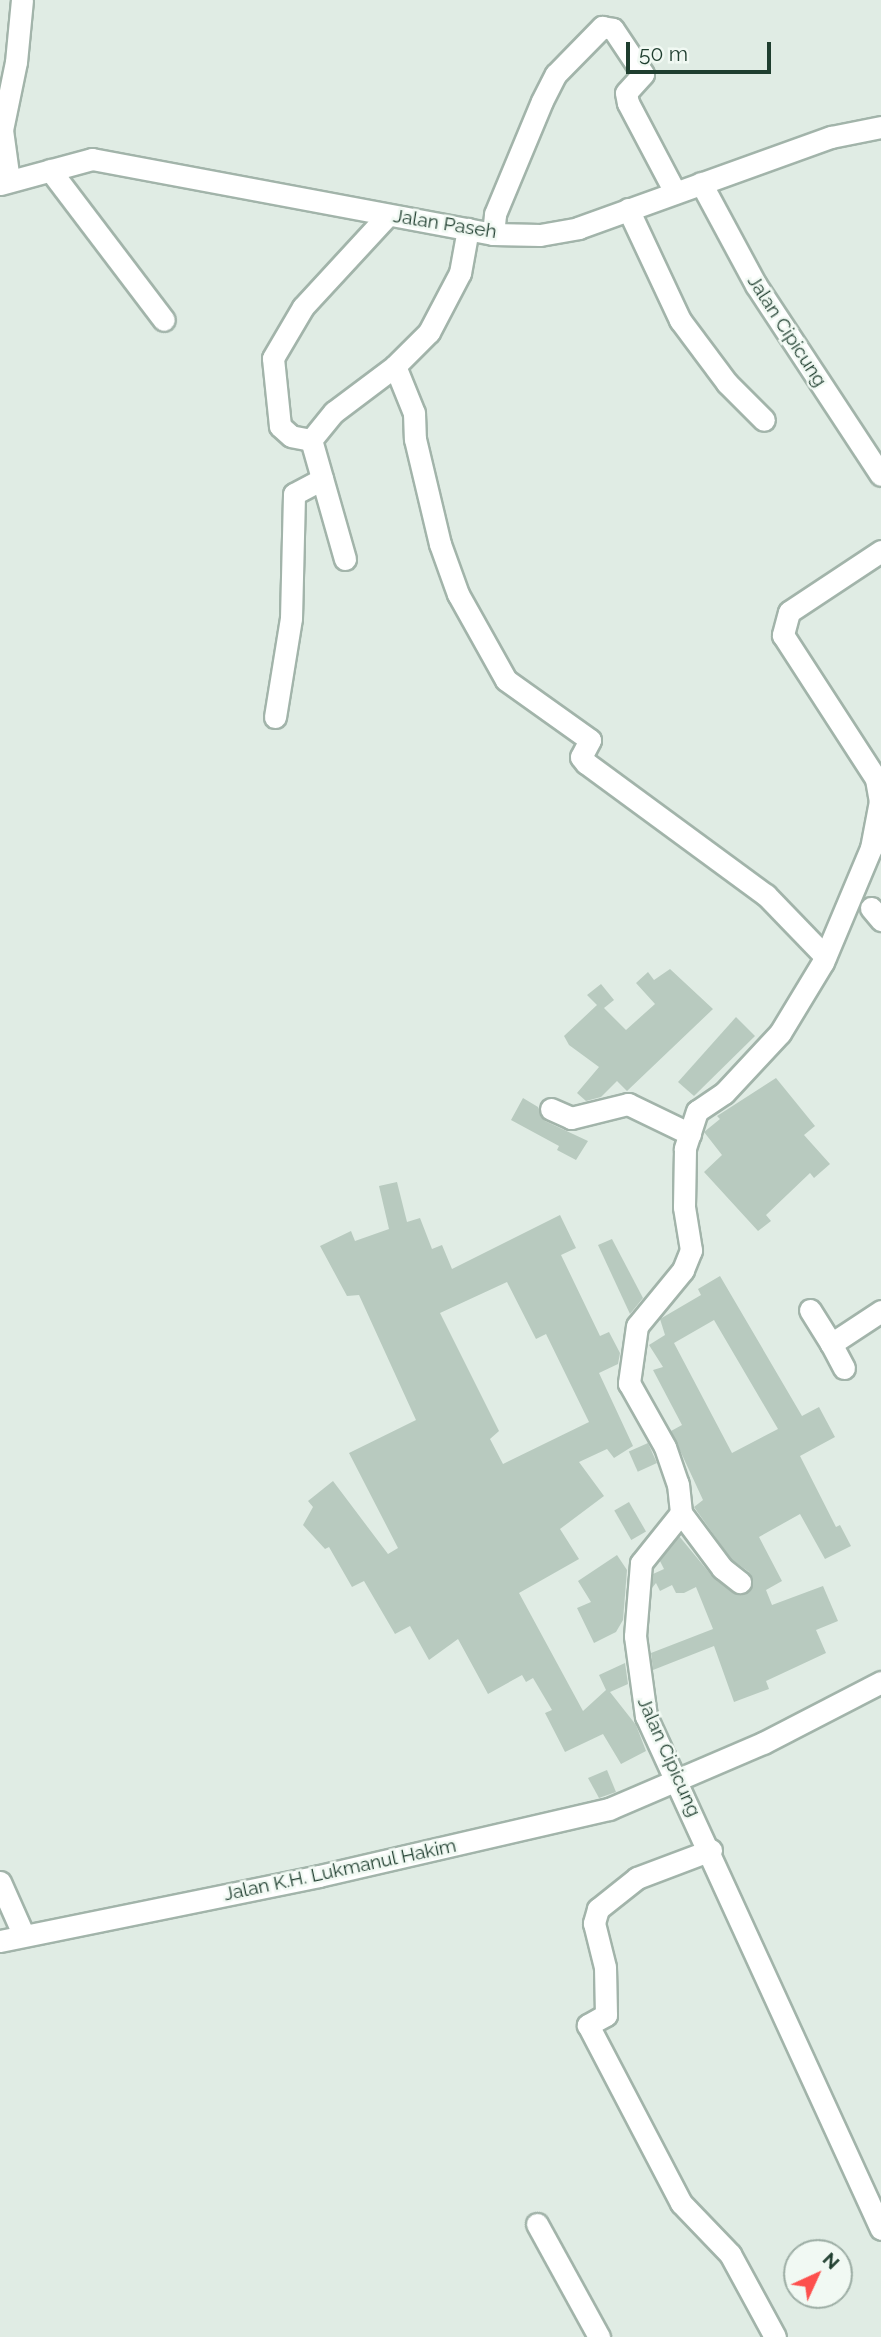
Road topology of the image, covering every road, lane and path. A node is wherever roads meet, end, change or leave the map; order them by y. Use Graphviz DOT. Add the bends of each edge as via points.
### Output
graph roads {
  1 [pos="22,0"];
  2 [pos="881,127"];
  3 [pos="50,170"];
  4 [pos="4,182"];
  5 [pos="701,183"];
  6 [pos="675,192"];
  7 [pos="628,209"];
  8 [pos="388,215"];
  9 [pos="468,229"];
  10 [pos="493,233"];
  11 [pos="164,320"];
  12 [pos="395,366"];
  13 [pos="764,420"];
  14 [pos="311,440"];
  15 [pos="881,475"];
  16 [pos="322,479"];
  17 [pos="881,551"];
  18 [pos="345,559"];
  19 [pos="275,717"];
  20 [pos="880,803"];
  21 [pos="825,956"];
  22 [pos="551,1109"];
  23 [pos="690,1135"];
  24 [pos="810,1310"];
  25 [pos="881,1311"];
  26 [pos="831,1344"];
  27 [pos="844,1367"];
  28 [pos="681,1513"];
  29 [pos="740,1582"];
  30 [pos="881,1682"];
  31 [pos="676,1780"];
  32 [pos="711,1850"];
  33 [pos="0,1882"];
  34 [pos="23,1934"];
  35 [pos="0,1941"];
  36 [pos="537,2224"];
  37 [pos="881,2229"];
  38 [pos="599,2337"];
  39 [pos="775,2337"];
  1 -- 4 [label="street" via="2,130"];
  2 -- 5 [label="street, Jalan Paseh" via="831,137"];
  3 -- 4 [label="street, Jalan Paseh"];
  3 -- 8 [label="street, Jalan Paseh" via="92,159 141,165"];
  3 -- 11 [label="street"];
  5 -- 6 [label="street, Jalan Paseh"];
  5 -- 15 [label="street, Jalan Cipicung" via="755,285"];
  6 -- 7 [label="street, Jalan Paseh"];
  6 -- 10 [label="street" via="628,103 626,93 643,74 614,29 602,27 556,74 495,214"];
  7 -- 10 [label="street, Jalan Paseh" via="578,228 540,235"];
  7 -- 13 [label="street" via="680,320 727,383"];
  8 -- 9 [label="street, Jalan Paseh"];
  8 -- 14 [label="street" via="288,325 273,358 280,426 291,436"];
  9 -- 10 [label="street, Jalan Paseh"];
  9 -- 12 [label="street" via="460,273 434,323"];
  12 -- 14 [label="street" via="334,412"];
  12 -- 21 [label="street" via="414,413 415,439 440,544 458,594 506,680 590,740 582,760 766,895"];
  14 -- 16 [label="street"];
  16 -- 18 [label="street"];
  16 -- 19 [label="street" via="294,494 291,618"];
  17 -- 20 [label="street" via="789,612 783,635 846,736 868,762"];
  20 -- 21 [label="street" via="871,848"];
  21 -- 23 [label="street" via="780,1033 724,1093 697,1111"];
  22 -- 23 [label="street" via="571,1118 628,1104"];
  23 -- 28 [label="street" via="684,1206 691,1250 683,1270 637,1326 629,1383 665,1447 678,1485"];
  24 -- 26 [label="street"];
  25 -- 26 [label="street"];
  26 -- 27 [label="street"];
  28 -- 29 [label="street" via="702,1535 722,1568"];
  28 -- 31 [label="street, Jalan Cipicung" via="641,1563 635,1636 646,1716"];
  30 -- 31 [label="street, Jalan K.H. Lukmanul Hakim" via="763,1743"];
  31 -- 32 [label="street, Jalan Cipicung"];
  31 -- 34 [label="street, Jalan K.H. Lukmanul Hakim" via="596,1812 320,1876"];
  32 -- 37 [label="street, Jalan Cipicung"];
  32 -- 39 [label="street" via="636,1878 598,1909 594,1923 605,1967 606,2015 588,2025 681,2203 730,2254"];
  33 -- 34 [label="street"];
  34 -- 35 [label="street, Jalan K.H. Lukmanul Hakim"];
  36 -- 38 [label="street"];
}
